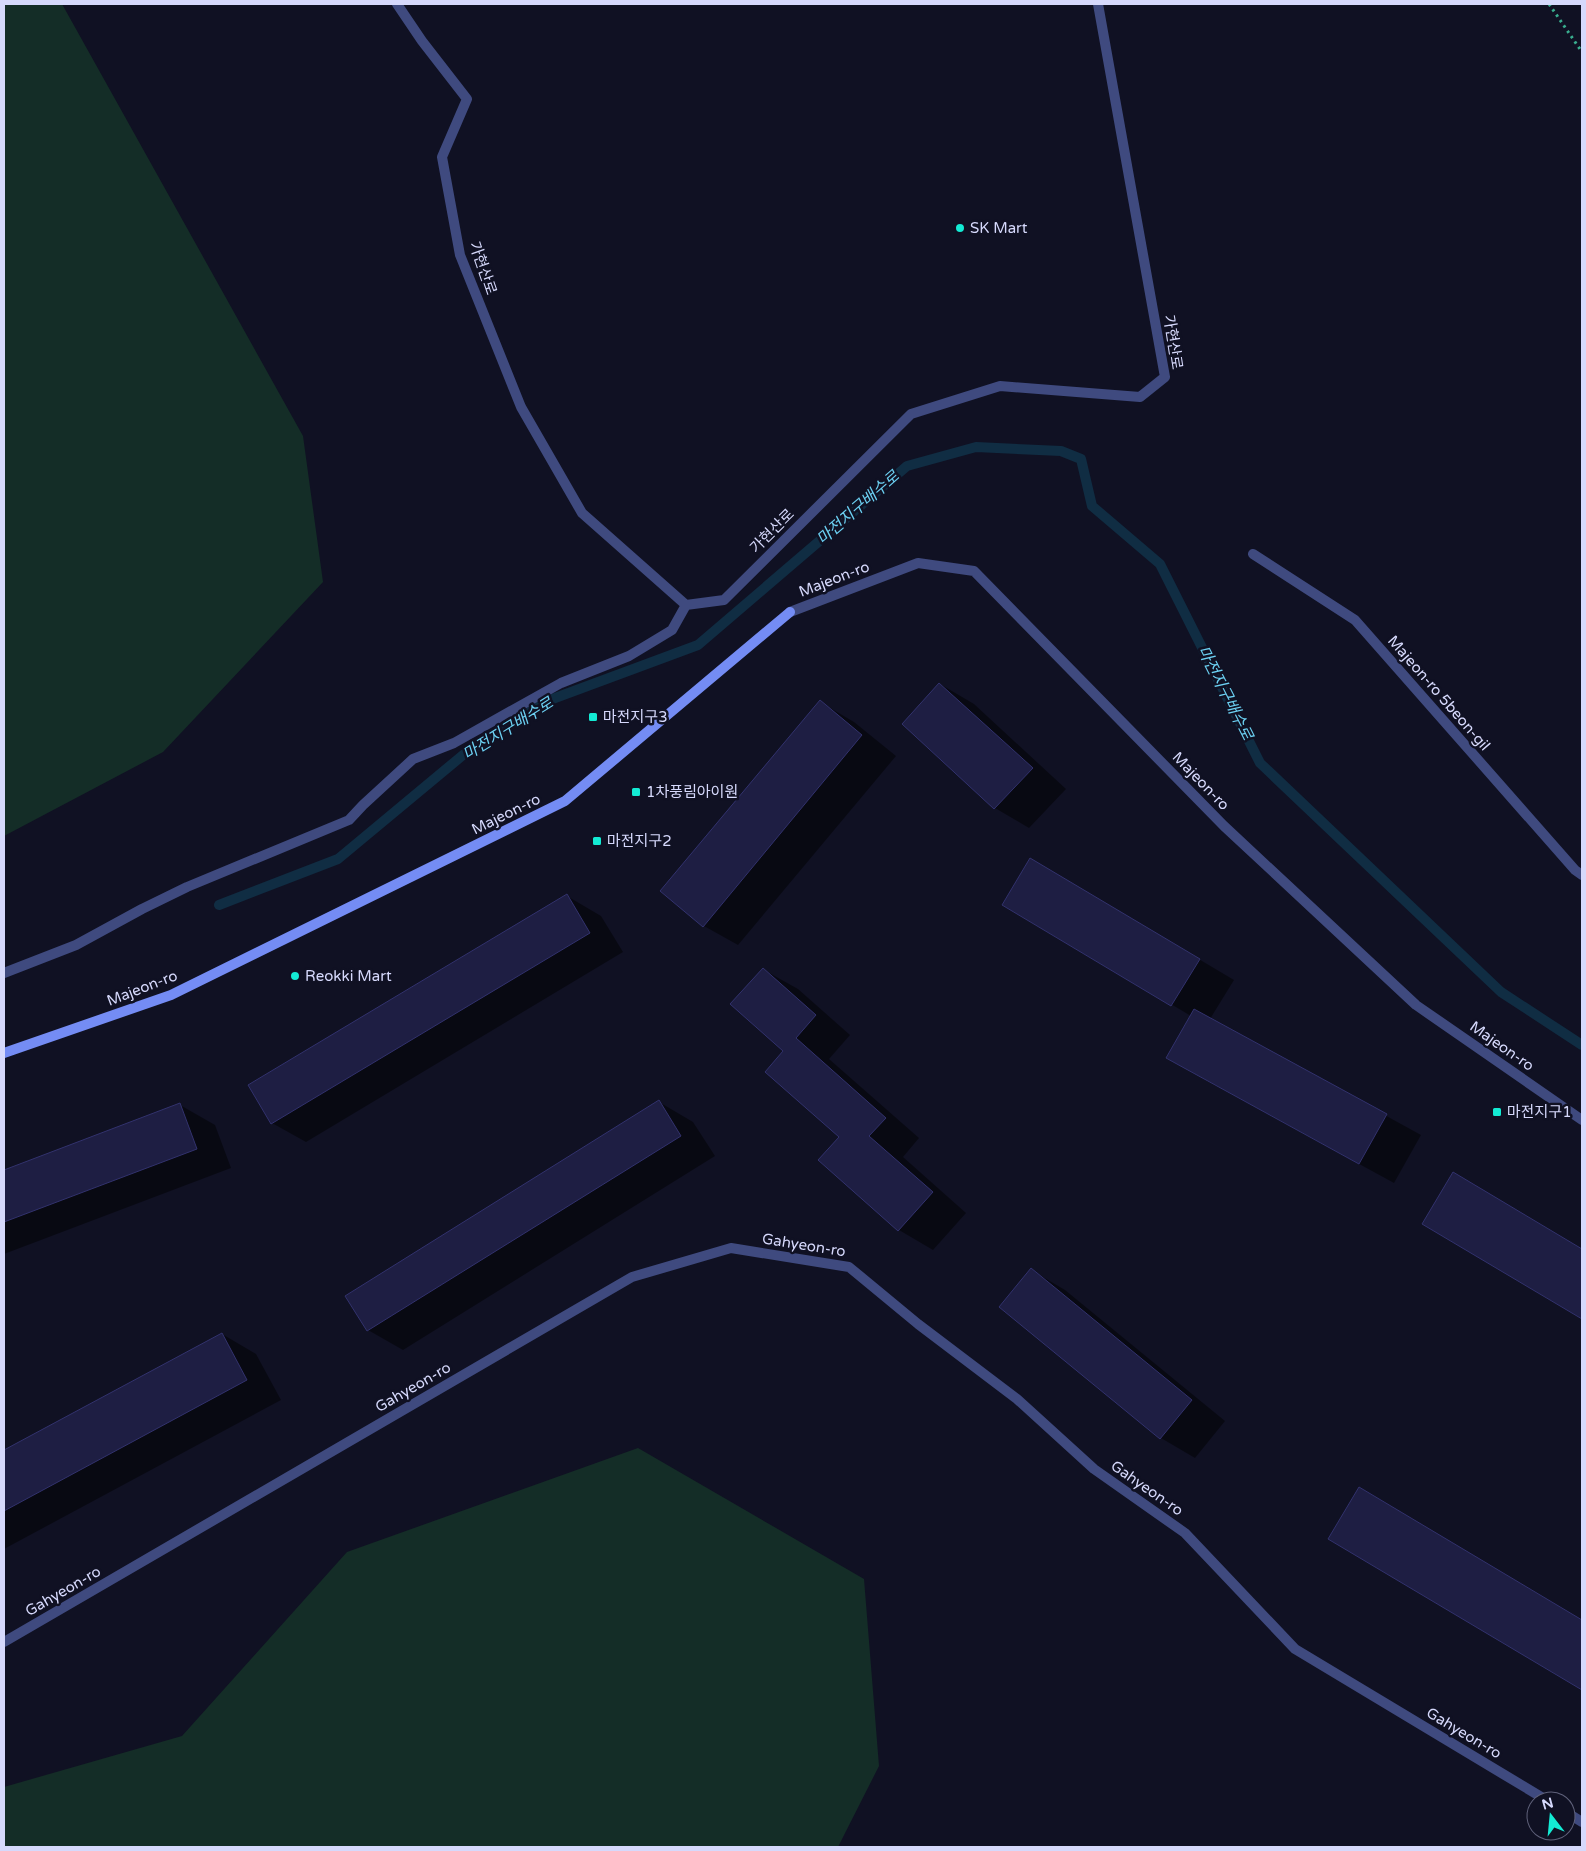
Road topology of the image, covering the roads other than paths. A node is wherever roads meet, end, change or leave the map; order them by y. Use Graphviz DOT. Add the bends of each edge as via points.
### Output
graph roads {
  1 [pos="397,4"];
  2 [pos="1098,4"];
  3 [pos="1253,554"];
  4 [pos="686,604"];
  5 [pos="790,612"];
  6 [pos="1582,875"];
  7 [pos="4,973"];
  8 [pos="4,1053"];
  9 [pos="1582,1120"];
  10 [pos="4,1642"];
  11 [pos="1531,1791"];
  1 -- 4 [label="street, 가현산로" via="467,98 442,157 460,255 521,407 582,513"];
  2 -- 4 [label="street, 가현산로" via="1165,377 1140,397 1000,386 911,414 724,600"];
  3 -- 6 [label="street, Majeon-ro 5beon-gil" via="1355,620"];
  4 -- 7 [label="street" via="672,630 628,656 561,684 454,743 413,759 349,820 187,888 76,945"];
  5 -- 8 [label="main road, Majeon-ro" via="565,801 171,995"];
  5 -- 9 [label="street, Majeon-ro" via="918,563 974,571 1224,826 1416,1005"];
  10 -- 11 [label="street, Gahyeon-ro" via="632,1277 732,1248 850,1267 1016,1399 1094,1469 1185,1533 1295,1649"];
}
